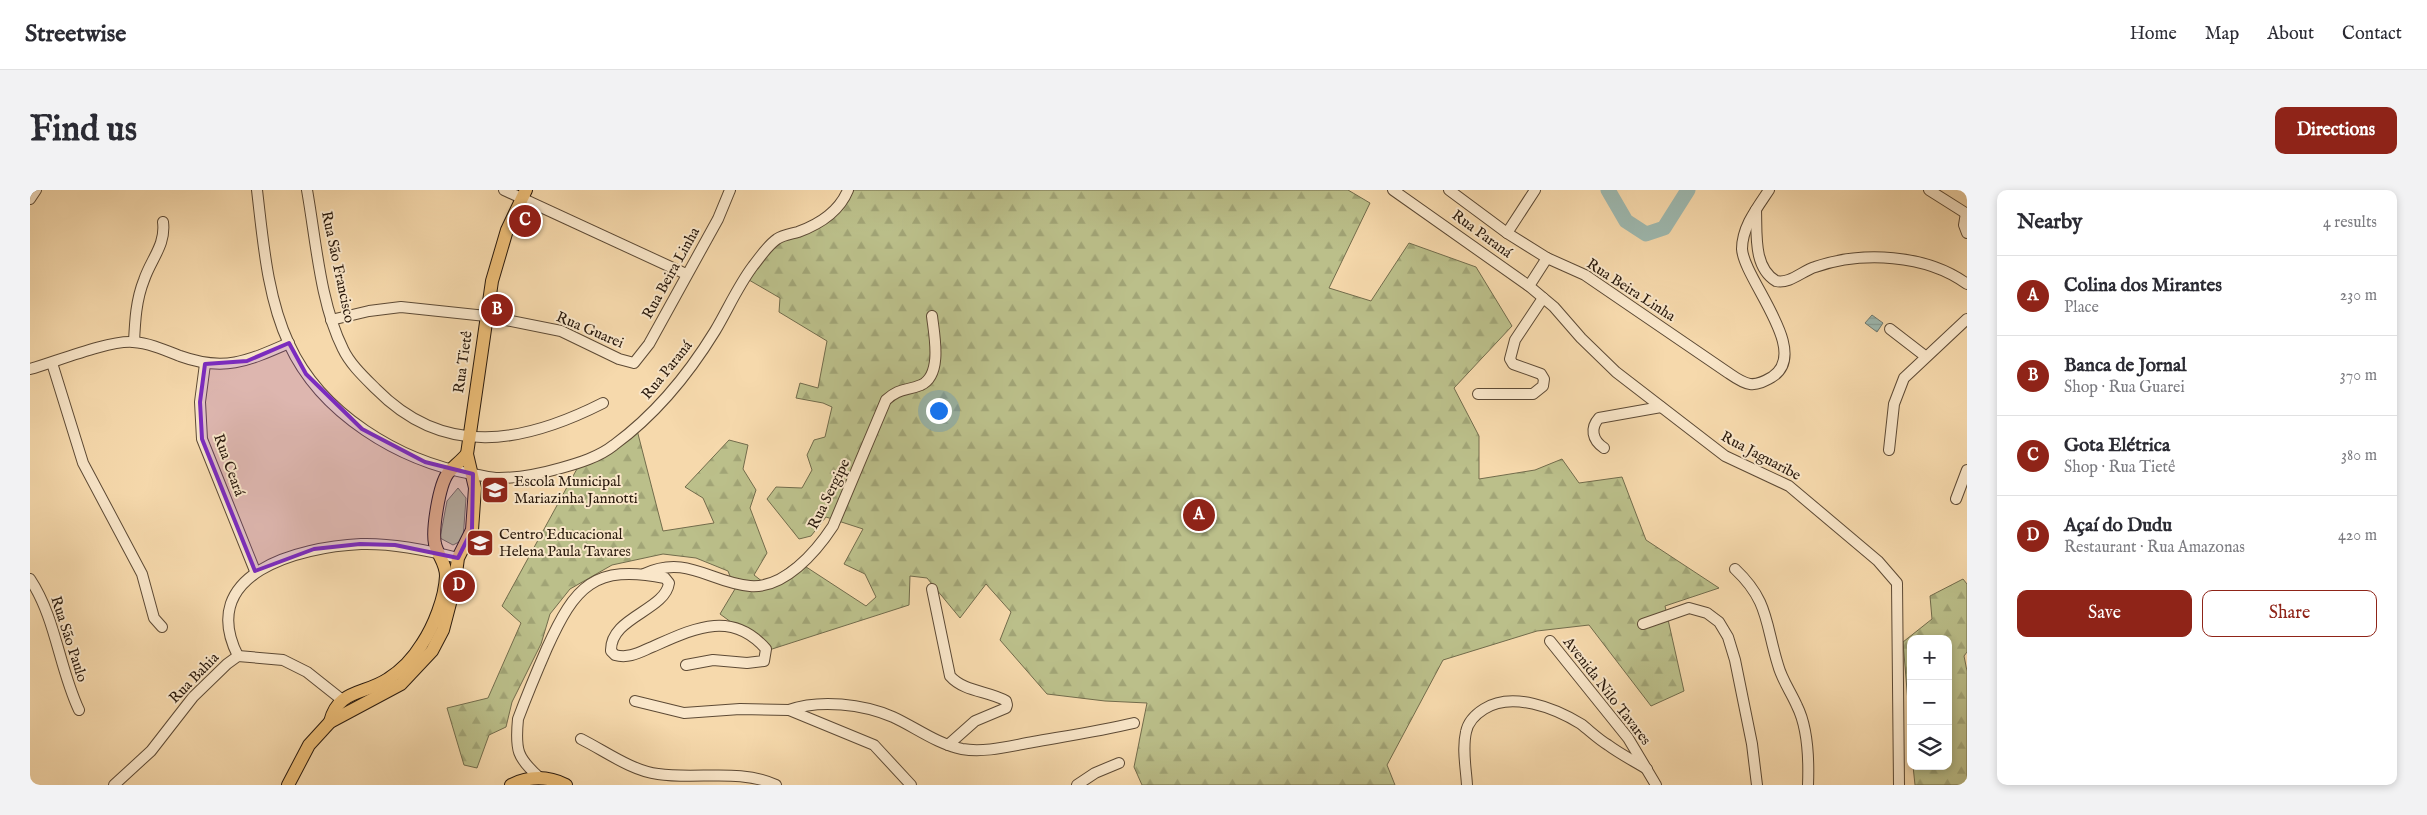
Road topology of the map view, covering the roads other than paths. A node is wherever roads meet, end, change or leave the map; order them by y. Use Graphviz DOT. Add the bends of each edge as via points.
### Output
graph roads {
  1 [pos="36,190"];
  2 [pos="257,190"];
  3 [pos="307,190"];
  4 [pos="504,190"];
  5 [pos="730,190"];
  6 [pos="848,190"];
  7 [pos="1393,190"];
  8 [pos="1449,190"];
  9 [pos="1535,190"];
  10 [pos="1769,190"];
  11 [pos="1929,190"];
  12 [pos="524,194"];
  13 [pos="30,199"];
  14 [pos="1756,210"];
  15 [pos="1967,213"];
  16 [pos="162,222"];
  17 [pos="1507,233"];
  18 [pos="1967,234"];
  19 [pos="1547,258"];
  20 [pos="686,274"];
  21 [pos="1967,284"];
  22 [pos="1529,286"];
  23 [pos="1543,298"];
  24 [pos="486,316"];
  25 [pos="932,316"];
  26 [pos="1967,319"];
  27 [pos="331,320"];
  28 [pos="1890,329"];
  29 [pos="134,342"];
  30 [pos="289,343"];
  31 [pos="1925,356"];
  32 [pos="52,363"];
  33 [pos="629,363"];
  34 [pos="205,364"];
  35 [pos="30,369"];
  36 [pos="1478,394"];
  37 [pos="603,403"];
  38 [pos="1661,407"];
  39 [pos="470,438"];
  40 [pos="1604,448"];
  41 [pos="1889,450"];
  42 [pos="467,454"];
  43 [pos="451,470"];
  44 [pos="1967,470"];
  45 [pos="473,474"];
  46 [pos="1956,500"];
  47 [pos="439,553"];
  48 [pos="458,558"];
  49 [pos="1735,569"];
  50 [pos="255,571"];
  51 [pos="644,574"];
  52 [pos="30,578"];
  53 [pos="449,587"];
  54 [pos="932,589"];
  55 [pos="1643,624"];
  56 [pos="162,626"];
  57 [pos="1550,641"];
  58 [pos="238,656"];
  59 [pos="686,665"];
  60 [pos="350,700"];
  61 [pos="635,701"];
  62 [pos="78,710"];
  63 [pos="789,710"];
  64 [pos="330,722"];
  65 [pos="1134,723"];
  66 [pos="582,739"];
  67 [pos="948,745"];
  68 [pos="1119,763"];
  69 [pos="1647,769"];
  70 [pos="544,781"];
  71 [pos="114,785"];
  72 [pos="288,785"];
  73 [pos="511,785"];
  74 [pos="566,785"];
  75 [pos="776,785"];
  76 [pos="911,785"];
  77 [pos="1077,785"];
  78 [pos="1467,785"];
  79 [pos="1656,785"];
  80 [pos="1757,785"];
  81 [pos="1808,785"];
  82 [pos="1899,785"];
  1 -- 13 [label="street"];
  2 -- 30 [label="street, Rua Paraná" via="273,292"];
  3 -- 27 [label="street, Rua São Francisco"];
  4 -- 12 [label="street"];
  5 -- 20 [label="street, Rua Beira Linha" via="718,219"];
  6 -- 45 [label="street, Rua Paraná" via="831,215 812,227 780,237 767,247 744,278 692,367 639,425 612,447 584,462 533,476 497,478"];
  7 -- 22 [label="street, Rua Paraná"];
  8 -- 17 [label="street, Rua Beira Linha"];
  9 -- 17 [label="street"];
  10 -- 14 [label="street"];
  11 -- 15 [label="street"];
  12 -- 20 [label="street"];
  12 -- 24 [label="main road, Rua Tietê" via="499,255"];
  14 -- 19 [label="street, Rua Beira Linha" via="1743,235 1742,249 1746,267 1772,314 1785,349 1784,360 1775,375 1761,383 1750,384 1737,378 1585,275"];
  14 -- 21 [label="street" via="1761,262 1765,272 1776,281 1788,280 1814,267 1834,262 1889,258 1918,262"];
  15 -- 18 [label="street" via="1964,225"];
  16 -- 29 [label="street" via="162,243 138,299"];
  17 -- 19 [label="street, Rua Beira Linha"];
  19 -- 22 [label="street"];
  20 -- 33 [label="street, Rua Beira Linha" via="649,344 637,360"];
  22 -- 23 [label="street, Rua Jaguaribe"];
  23 -- 36 [label="street" via="1515,340 1510,359 1513,364 1541,374 1543,386 1533,394"];
  23 -- 38 [label="street, Rua Jaguaribe" via="1616,372"];
  24 -- 27 [label="street, Rua Guarei" via="401,307"];
  24 -- 33 [label="street, Rua Guarei" via="561,331"];
  24 -- 39 [label="main road, Rua Tietê"];
  25 -- 51 [label="street, Rua Sergipe" via="933,369 921,384 896,391 886,400 833,526 824,540 794,570 764,586 749,586 695,569 658,567"];
  26 -- 31 [label="street" via="1946,341"];
  27 -- 39 [label="street, Rua São Francisco" via="343,350 360,373 400,411 450,433"];
  28 -- 31 [label="street"];
  29 -- 32 [label="street" via="118,343"];
  29 -- 34 [label="street"];
  30 -- 34 [label="street" via="247,361"];
  30 -- 43 [label="street, Rua Paraná" via="306,374 362,429 425,462"];
  31 -- 41 [label="street" via="1904,378 1898,390 1891,417"];
  32 -- 35 [label="street"];
  32 -- 56 [label="street" via="83,463 142,574 154,618"];
  34 -- 50 [label="street, Rua Ceará" via="200,402 202,439"];
  37 -- 39 [label="street, Rua São Francisco" via="544,429 499,437"];
  38 -- 40 [label="street" via="1599,418 1593,433 1597,444"];
  38 -- 82 [label="street, Rua Jaguaribe" via="1725,456 1789,486 1878,561 1897,583"];
  39 -- 42 [label="main road, Rua Tietê"];
  42 -- 43 [label="main road"];
  42 -- 45 [label="main road, Rua Tietê"];
  43 -- 45 [label="street, Rua Paraná"];
  43 -- 47 [label="main road" via="445,478 440,497 435,542"];
  44 -- 46 [label="street"];
  45 -- 48 [label="main road, Rua Tietê" via="476,488 472,530"];
  47 -- 48 [label="street"];
  47 -- 50 [label="street" via="395,545 360,544 314,550"];
  47 -- 53 [label="main road"];
  48 -- 53 [label="main road"];
  49 -- 81 [label="street" via="1761,602 1782,677 1798,706 1804,725"];
  50 -- 58 [label="street" via="241,585 228,615 230,641"];
  51 -- 59 [label="street" via="665,578 669,583 668,590 619,630 611,645 615,655 631,656 679,635 722,624 740,629 766,649 764,661 756,663 713,660"];
  51 -- 70 [label="street, Rua Sergipe" via="631,573 598,580 582,590 566,609 518,719 522,762"];
  52 -- 62 [label="street, Rua São Paulo" via="48,615 67,684"];
  53 -- 60 [label="main road" via="427,648 414,656 391,684"];
  54 -- 67 [label="street" via="950,676 965,687 1002,698 1008,705 975,721"];
  55 -- 80 [label="street" via="1689,608 1707,613 1719,622 1735,660"];
  57 -- 69 [label="street, Avenida Nilo Tavares" via="1628,738"];
  58 -- 60 [label="street, Rua Bahia" via="284,660"];
  58 -- 71 [label="street, Rua Bahia" via="193,697 151,750"];
  60 -- 64 [label="main road"];
  60 -- 64 [label="main road" via="334,708"];
  61 -- 63 [label="street" via="684,713"];
  63 -- 67 [label="street" via="805,705 870,710 892,716"];
  63 -- 76 [label="street" via="874,745"];
  64 -- 72 [label="main road" via="309,745"];
  65 -- 67 [label="street" via="990,749 961,749"];
  66 -- 75 [label="street" via="647,772 752,777"];
  68 -- 77 [label="street" via="1095,772"];
  69 -- 78 [label="street" via="1605,744 1580,724 1551,709 1501,701 1476,714 1466,730"];
  69 -- 79 [label="street, Avenida Nilo Tavares"];
  70 -- 73 [label="main road" via="523,780"];
  70 -- 74 [label="main road"];
}
